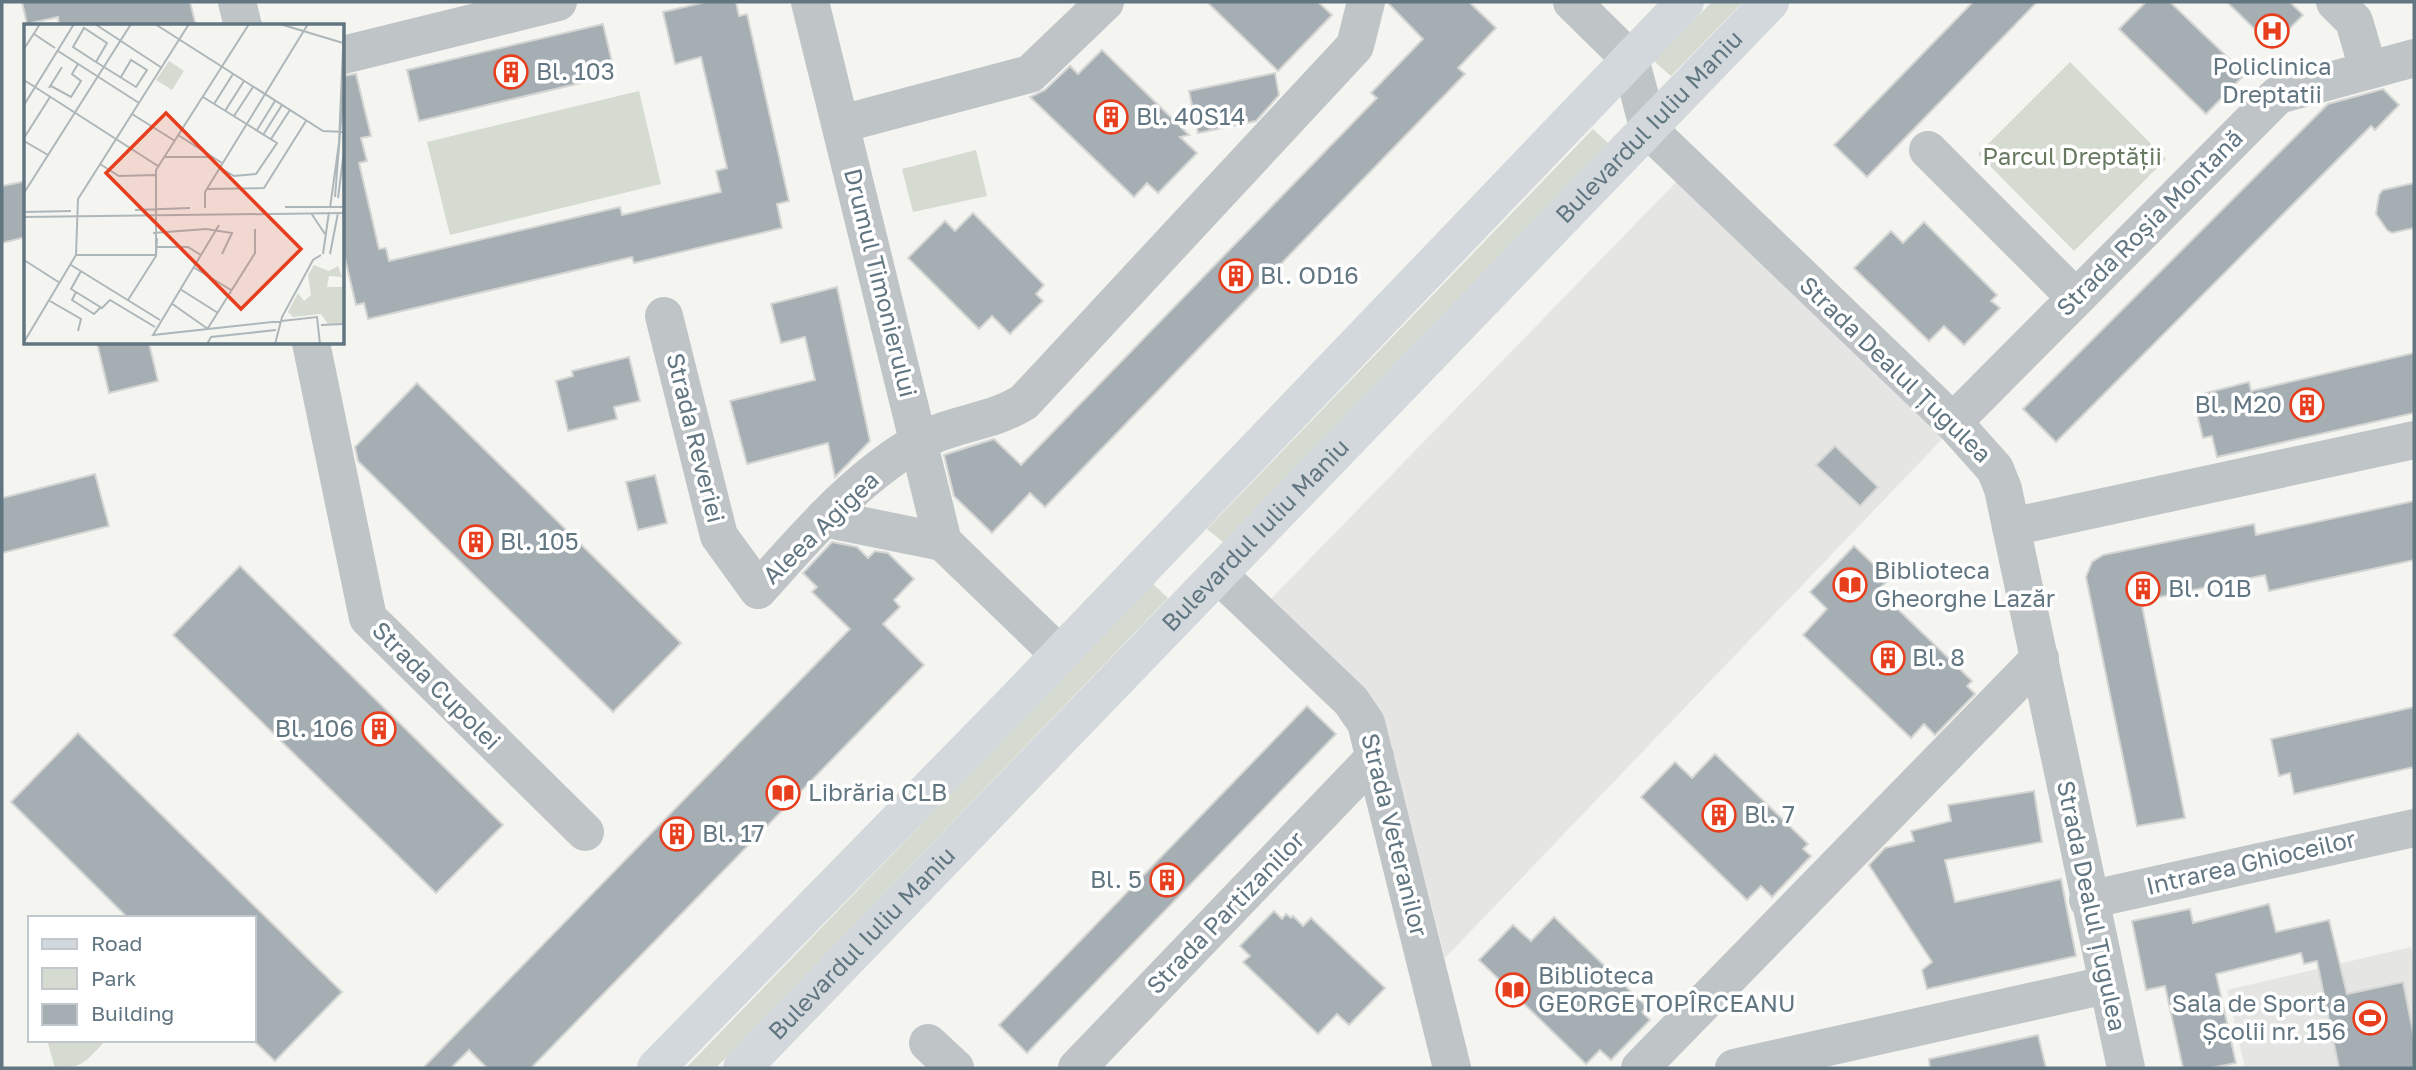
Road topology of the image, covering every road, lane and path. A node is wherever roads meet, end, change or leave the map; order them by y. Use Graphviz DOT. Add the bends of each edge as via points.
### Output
graph roads {
  1 [pos="237,2"];
  2 [pos="558,2"];
  3 [pos="810,2"];
  4 [pos="1105,2"];
  5 [pos="1366,2"];
  6 [pos="1685,2"];
  7 [pos="1770,2"];
  8 [pos="2335,2"];
  9 [pos="1581,11"];
  10 [pos="242,24"];
  11 [pos="345,54"];
  12 [pos="2414,58"];
  13 [pos="1630,59"];
  14 [pos="2368,69"];
  15 [pos="841,124"];
  16 [pos="1648,130"];
  17 [pos="1928,150"];
  18 [pos="2075,297"];
  19 [pos="664,316"];
  20 [pos="311,345"];
  21 [pos="1953,422"];
  22 [pos="2414,440"];
  23 [pos="919,442"];
  24 [pos="824,518"];
  25 [pos="2011,527"];
  26 [pos="943,542"];
  27 [pos="1219,575"];
  28 [pos="758,590"];
  29 [pos="1059,654"];
  30 [pos="2040,658"];
  31 [pos="1375,757"];
  32 [pos="2414,828"];
  33 [pos="585,832"];
  34 [pos="2088,900"];
  35 [pos="2106,985"];
  36 [pos="1444,1067"];
  37 [pos="656,1068"];
  38 [pos="742,1068"];
  39 [pos="1077,1068"];
  40 [pos="1640,1068"];
  41 [pos="1734,1068"];
  42 [pos="2126,1068"];
  1 -- 10 [label="street"];
  2 -- 11 [label="street"];
  3 -- 15 [label="street, Drumul Timonierului"];
  4 -- 15 [label="street" via="1031,74"];
  5 -- 23 [label="street, Aleea Agigea" via="1355,46 1024,402 1008,412 948,428"];
  6 -- 13 [label="main road"];
  7 -- 16 [label="main road, Bulevardul Iuliu Maniu"];
  8 -- 14 [label="street" via="2354,21"];
  9 -- 13 [label="street"];
  12 -- 14 [label="street, Strada Roșia Montană"];
  13 -- 16 [label="street"];
  13 -- 29 [label="main road"];
  14 -- 18 [label="street, Strada Roșia Montană" via="2278,95"];
  15 -- 23 [label="street, Drumul Timonierului"];
  16 -- 21 [label="street, Strada Dealul Țugulea"];
  16 -- 27 [label="main road, Bulevardul Iuliu Maniu"];
  17 -- 18 [label="street"];
  18 -- 21 [label="street, Strada Roșia Montană"];
  19 -- 28 [label="street, Strada Reveriei" via="719,536"];
  20 -- 33 [label="street, Strada Cupolei" via="368,618"];
  21 -- 25 [label="street, Strada Dealul Țugulea" via="1996,469"];
  22 -- 25 [label="street"];
  23 -- 24 [label="street, Aleea Agigea"];
  23 -- 26 [label="street, Drumul Timonierului"];
  24 -- 26 [label="street"];
  24 -- 28 [label="street, Aleea Agigea"];
  25 -- 30 [label="street, Strada Dealul Țugulea"];
  26 -- 29 [label="street"];
  27 -- 31 [label="street, Strada Veteranilor" via="1360,710"];
  27 -- 38 [label="main road, Bulevardul Iuliu Maniu"];
  29 -- 37 [label="main road"];
  30 -- 34 [label="street, Strada Dealul Țugulea"];
  30 -- 40 [label="street"];
  31 -- 36 [label="street, Strada Veteranilor"];
  31 -- 39 [label="street, Strada Partizanilor"];
  32 -- 34 [label="street, Intrarea Ghioceilor"];
  34 -- 35 [label="street, Strada Dealul Țugulea"];
  35 -- 41 [label="street"];
  35 -- 42 [label="street, Strada Dealul Țugulea"];
}
